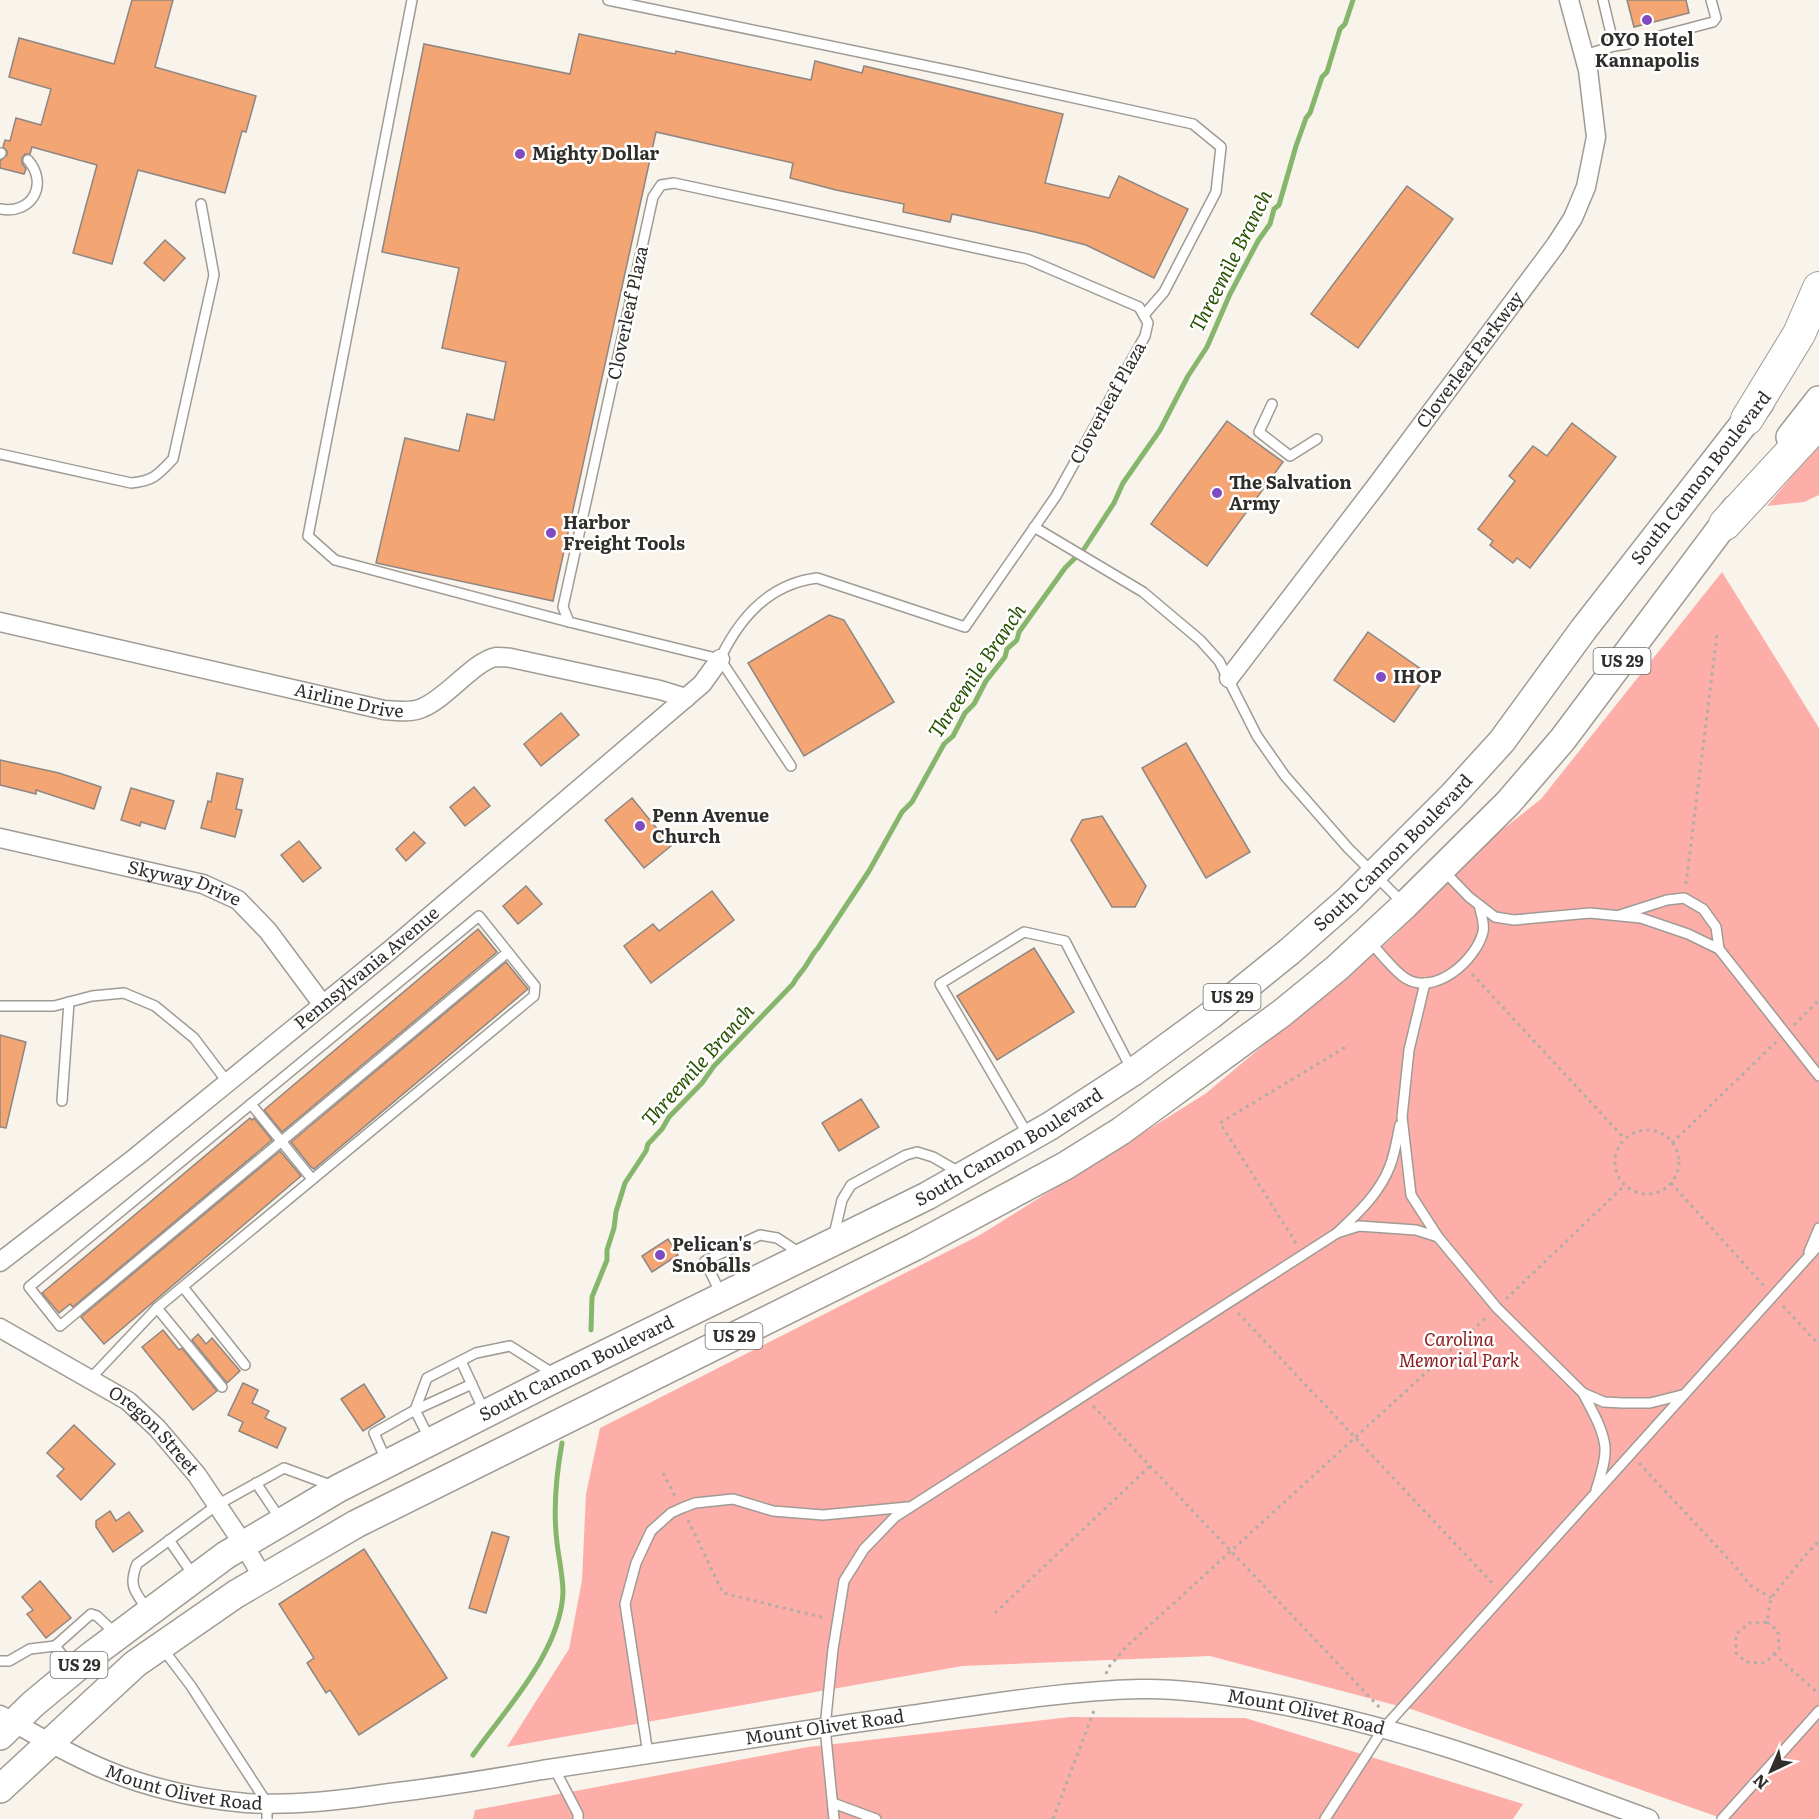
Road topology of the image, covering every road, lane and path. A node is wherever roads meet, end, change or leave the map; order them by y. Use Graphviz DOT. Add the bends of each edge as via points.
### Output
graph roads {
  1 [pos="412,0"];
  2 [pos="608,0"];
  3 [pos="1569,0"];
  4 [pos="1603,0"];
  5 [pos="1711,0"];
  6 [pos="1656,37"];
  7 [pos="1628,44"];
  8 [pos="1614,46"];
  9 [pos="1584,55"];
  10 [pos="28,160"];
  11 [pos="201,204"];
  12 [pos="0,209"];
  13 [pos="1819,288"];
  14 [pos="1143,315"];
  15 [pos="1819,316"];
  16 [pos="1819,400"];
  17 [pos="1272,404"];
  18 [pos="1748,419"];
  19 [pos="1819,422"];
  20 [pos="1317,439"];
  21 [pos="0,454"];
  22 [pos="1725,524"];
  23 [pos="1034,527"];
  24 [pos="0,622"];
  25 [pos="569,622"];
  26 [pos="1717,634"];
  27 [pos="720,659"];
  28 [pos="1229,678"];
  29 [pos="686,698"];
  30 [pos="792,766"];
  31 [pos="0,838"];
  32 [pos="1441,868"];
  33 [pos="1374,874"];
  34 [pos="1684,898"];
  35 [pos="1405,905"];
  36 [pos="1479,905"];
  37 [pos="1616,916"];
  38 [pos="1367,939"];
  39 [pos="1719,949"];
  40 [pos="508,952"];
  41 [pos="1462,964"];
  42 [pos="1425,983"];
  43 [pos="1819,1000"];
  44 [pos="69,1002"];
  45 [pos="322,1005"];
  46 [pos="0,1006"];
  47 [pos="1786,1032"];
  48 [pos="1349,1045"];
  49 [pos="1133,1072"];
  50 [pos="1819,1076"];
  51 [pos="228,1083"];
  52 [pos="62,1101"];
  53 [pos="251,1104"];
  54 [pos="1402,1117"];
  55 [pos="1030,1138"];
  56 [pos="1625,1139"];
  57 [pos="281,1141"];
  58 [pos="1672,1143"];
  59 [pos="964,1175"];
  60 [pos="312,1179"];
  61 [pos="1671,1183"];
  62 [pos="1624,1185"];
  63 [pos="1819,1228"];
  64 [pos="1337,1233"];
  65 [pos="1438,1237"];
  66 [pos="832,1242"];
  67 [pos="1819,1245"];
  68 [pos="1303,1255"];
  69 [pos="805,1256"];
  70 [pos="1806,1260"];
  71 [pos="0,1262"];
  72 [pos="183,1287"];
  73 [pos="722,1296"];
  74 [pos="1773,1296"];
  75 [pos="1229,1302"];
  76 [pos="157,1308"];
  77 [pos="1497,1308"];
  78 [pos="0,1328"];
  79 [pos="1819,1346"];
  80 [pos="461,1361"];
  81 [pos="245,1365"];
  82 [pos="558,1377"];
  83 [pos="90,1379"];
  84 [pos="472,1384"];
  85 [pos="222,1387"];
  86 [pos="1583,1393"];
  87 [pos="1683,1395"];
  88 [pos="1083,1396"];
  89 [pos="415,1410"];
  90 [pos="486,1414"];
  91 [pos="1354,1436"];
  92 [pos="431,1442"];
  93 [pos="1630,1453"];
  94 [pos="388,1463"];
  95 [pos="1150,1466"];
  96 [pos="663,1473"];
  97 [pos="256,1483"];
  98 [pos="339,1488"];
  99 [pos="1595,1492"];
  100 [pos="217,1505"];
  101 [pos="910,1507"];
  102 [pos="682,1508"];
  103 [pos="282,1522"];
  104 [pos="169,1540"];
  105 [pos="1819,1541"];
  106 [pos="244,1545"];
  107 [pos="1230,1551"];
  108 [pos="196,1578"];
  109 [pos="263,1578"];
  110 [pos="1503,1595"];
  111 [pos="1771,1598"];
  112 [pos="149,1612"];
  113 [pos="995,1613"];
  114 [pos="837,1621"];
  115 [pos="1767,1622"];
  116 [pos="117,1636"];
  117 [pos="55,1646"];
  118 [pos="160,1646"];
  119 [pos="1774,1654"];
  120 [pos="0,1661"];
  121 [pos="75,1669"];
  122 [pos="1101,1692"];
  123 [pos="1819,1694"];
  124 [pos="1819,1711"];
  125 [pos="1387,1724"];
  126 [pos="5,1725"];
  127 [pos="825,1727"];
  128 [pos="49,1743"];
  129 [pos="648,1754"];
  130 [pos="554,1768"];
  131 [pos="0,1788"];
  132 [pos="833,1803"];
  133 [pos="267,1811"];
  134 [pos="578,1819"];
  135 [pos="834,1819"];
  136 [pos="876,1819"];
  137 [pos="1053,1819"];
  138 [pos="1325,1819"];
  139 [pos="1649,1819"];
  140 [pos="1722,1819"];
  1 -- 25 [label="lane" via="308,536 335,560"];
  2 -- 14 [label="lane" via="1193,124 1221,147 1216,192 1164,292"];
  3 -- 9 [label="street, Cloverleaf Parkway"];
  4 -- 8 [label="lane"];
  5 -- 6 [label="lane" via="1716,18 1713,22"];
  7 -- 8 [label="lane"];
  8 -- 9 [label="lane"];
  9 -- 28 [label="street, Cloverleaf Parkway" via="1596,137 1586,187 1573,218 1476,353"];
  10 -- 12 [label="lane" via="38,176 34,195 21,208"];
  11 -- 21 [label="lane" via="214,275 173,459 148,482 131,483"];
  13 -- 18 [label="highway" via="1799,334"];
  14 -- 23 [label="lane, Cloverleaf Plaza" via="1148,323 1145,336 1098,424"];
  14 -- 25 [label="lane, Cloverleaf Plaza" via="1139,307 1027,259 674,183 661,185 653,197 563,607"];
  15 -- 18 [label="main road, South Cannon Boulevard / US 29" via="1797,354"];
  16 -- 22 [label="main road, US 29"];
  17 -- 20 [label="lane" via="1259,432 1290,456"];
  18 -- 33 [label="main road, South Cannon Boulevard / US 29" via="1583,630 1502,741"];
  19 -- 22 [label="highway"];
  22 -- 32 [label="main road, US 29" via="1538,770"];
  23 -- 27 [label="lane, Cloverleaf Plaza" via="965,627 817,578 799,580 773,593 744,619"];
  23 -- 28 [label="lane" via="1143,592 1206,647"];
  24 -- 29 [label="street, Airline Drive" via="384,710 420,709 495,657"];
  25 -- 27 [label="lane"];
  26 -- 34 [label="path"];
  27 -- 29 [label="street, Pennsylvania Avenue"];
  27 -- 30 [label="lane"];
  28 -- 33 [label="lane" via="1257,736 1285,776"];
  29 -- 45 [label="street, Pennsylvania Avenue"];
  31 -- 45 [label="street, Skyway Drive" via="203,884 238,900 268,931"];
  32 -- 35 [label="main road, US 29"];
  32 -- 36 [label="lane"];
  33 -- 35 [label="lane"];
  33 -- 49 [label="main road, South Cannon Boulevard / US 29" via="1290,951"];
  34 -- 37 [label="lane"];
  34 -- 39 [label="lane" via="1703,909 1716,927"];
  35 -- 38 [label="main road, US 29"];
  36 -- 37 [label="lane" via="1495,917 1514,920 1590,913"];
  36 -- 41 [label="lane" via="1485,929 1476,951"];
  37 -- 39 [label="lane" via="1641,918"];
  38 -- 42 [label="lane" via="1406,978"];
  38 -- 109 [label="main road, US 29" via="1282,1013 1121,1131 1065,1166 914,1247 356,1524"];
  39 -- 47 [label="lane"];
  40 -- 53 [label="lane" via="479,916"];
  40 -- 57 [label="lane"];
  40 -- 60 [label="lane" via="535,987 534,996"];
  41 -- 42 [label="lane" via="1448,977"];
  41 -- 56 [label="path"];
  42 -- 54 [label="lane" via="1409,1050"];
  43 -- 47 [label="path"];
  44 -- 46 [label="lane" via="54,1006"];
  44 -- 51 [label="lane" via="124,993 155,1006 194,1038"];
  44 -- 52 [label="lane"];
  45 -- 51 [label="street, Pennsylvania Avenue"];
  47 -- 50 [label="lane"];
  47 -- 58 [label="path"];
  48 -- 68 [label="path" via="1220,1123"];
  49 -- 55 [label="main road, South Cannon Boulevard / US 29"];
  49 -- 55 [label="lane" via="1065,941 1024,933 940,984"];
  51 -- 71 [label="street, Pennsylvania Avenue"];
  53 -- 57 [label="lane"];
  53 -- 57 [label="lane" via="29,1287 60,1326"];
  54 -- 64 [label="lane" via="1390,1167 1377,1190"];
  54 -- 65 [label="lane" via="1411,1195"];
  55 -- 59 [label="main road, South Cannon Boulevard / US 29"];
  56 -- 58 [label="path" via="1644,1130 1655,1131"];
  56 -- 62 [label="path" via="1615,1157 1615,1167"];
  57 -- 60 [label="lane"];
  58 -- 61 [label="path" via="1678,1163"];
  59 -- 66 [label="main road, South Cannon Boulevard / US 29"];
  59 -- 66 [label="lane" via="933,1157 917,1152 906,1155 851,1185 842,1200"];
  60 -- 72 [label="lane"];
  61 -- 62 [label="path" via="1663,1190 1643,1194"];
  61 -- 74 [label="path"];
  62 -- 77 [label="path"];
  63 -- 70 [label="lane"];
  64 -- 65 [label="lane" via="1359,1226 1416,1230"];
  64 -- 68 [label="lane"];
  65 -- 77 [label="lane"];
  66 -- 69 [label="main road, South Cannon Boulevard / US 29"];
  67 -- 70 [label="lane"];
  68 -- 75 [label="lane"];
  69 -- 73 [label="main road, South Cannon Boulevard / US 29"];
  69 -- 73 [label="lane" via="777,1238 760,1235 705,1261"];
  70 -- 74 [label="lane"];
  72 -- 76 [label="lane"];
  72 -- 81 [label="lane"];
  73 -- 82 [label="main road, South Cannon Boulevard / US 29"];
  74 -- 79 [label="path"];
  74 -- 87 [label="lane"];
  75 -- 88 [label="lane"];
  75 -- 91 [label="path"];
  76 -- 83 [label="lane"];
  76 -- 85 [label="lane"];
  77 -- 86 [label="lane"];
  77 -- 91 [label="path"];
  78 -- 83 [label="street, Oregon Street"];
  80 -- 82 [label="lane" via="476,1353 510,1346"];
  80 -- 84 [label="lane"];
  80 -- 89 [label="lane" via="426,1378"];
  82 -- 90 [label="main road, South Cannon Boulevard / US 29"];
  83 -- 100 [label="street, Oregon Street" via="128,1401 158,1428"];
  84 -- 89 [label="lane"];
  84 -- 90 [label="lane"];
  86 -- 87 [label="lane" via="1604,1402 1623,1403 1650,1403"];
  86 -- 99 [label="lane" via="1605,1447"];
  87 -- 93 [label="lane"];
  88 -- 95 [label="path"];
  88 -- 101 [label="lane"];
  89 -- 92 [label="lane"];
  89 -- 94 [label="lane" via="374,1433"];
  90 -- 92 [label="main road, South Cannon Boulevard / US 29"];
  91 -- 107 [label="path"];
  91 -- 110 [label="path"];
  92 -- 94 [label="main road, South Cannon Boulevard / US 29"];
  93 -- 99 [label="lane"];
  93 -- 111 [label="path" via="1750,1586"];
  94 -- 98 [label="main road, South Cannon Boulevard / US 29"];
  95 -- 107 [label="path"];
  95 -- 113 [label="path"];
  96 -- 102 [label="path"];
  97 -- 98 [label="lane" via="284,1468"];
  97 -- 100 [label="lane"];
  97 -- 103 [label="lane"];
  98 -- 103 [label="main road, South Cannon Boulevard / US 29"];
  99 -- 110 [label="lane"];
  100 -- 104 [label="lane"];
  100 -- 106 [label="street, Oregon Street"];
  101 -- 102 [label="lane" via="824,1515 773,1511 733,1498"];
  101 -- 114 [label="lane" via="864,1549 844,1581"];
  102 -- 114 [label="path" via="723,1593"];
  102 -- 129 [label="lane" via="670,1513 651,1531 636,1563 625,1604"];
  103 -- 106 [label="main road, South Cannon Boulevard / US 29"];
  104 -- 108 [label="lane"];
  104 -- 112 [label="lane" via="137,1564 132,1578"];
  105 -- 111 [label="path"];
  106 -- 108 [label="main road, South Cannon Boulevard / US 29"];
  106 -- 109 [label="street, Oregon Street"];
  107 -- 122 [label="path" via="1127,1646 1108,1668"];
  107 -- 125 [label="path"];
  108 -- 112 [label="main road, South Cannon Boulevard / US 29"];
  109 -- 118 [label="main road, US 29"];
  110 -- 125 [label="lane"];
  111 -- 115 [label="path"];
  112 -- 116 [label="main road, South Cannon Boulevard / US 29"];
  114 -- 127 [label="lane"];
  115 -- 119 [label="path" via="1778,1631 1779,1649"];
  115 -- 119 [label="path" via="1749,1623 1736,1634 1736,1653 1746,1662 1765,1663"];
  116 -- 117 [label="lane" via="92,1614"];
  116 -- 121 [label="main road, South Cannon Boulevard / US 29"];
  117 -- 120 [label="lane" via="30,1649 9,1661"];
  117 -- 121 [label="lane"];
  118 -- 128 [label="main road, US 29"];
  118 -- 133 [label="lane" via="191,1686"];
  119 -- 123 [label="path"];
  121 -- 126 [label="main road, South Cannon Boulevard / US 29"];
  122 -- 125 [label="street, Mount Olivet Road" via="1142,1689 1219,1694"];
  122 -- 127 [label="street, Mount Olivet Road"];
  122 -- 137 [label="path"];
  124 -- 140 [label="lane"];
  125 -- 138 [label="lane"];
  125 -- 139 [label="street, Mount Olivet Road"];
  126 -- 128 [label="street, Mount Olivet Road"];
  127 -- 129 [label="street, Mount Olivet Road"];
  127 -- 132 [label="lane"];
  128 -- 131 [label="main road, US 29"];
  128 -- 133 [label="street, Mount Olivet Road" via="134,1781 244,1802"];
  129 -- 130 [label="street, Mount Olivet Road"];
  130 -- 133 [label="street, Mount Olivet Road"];
  130 -- 134 [label="lane"];
  132 -- 135 [label="lane"];
  132 -- 136 [label="lane"];
}
